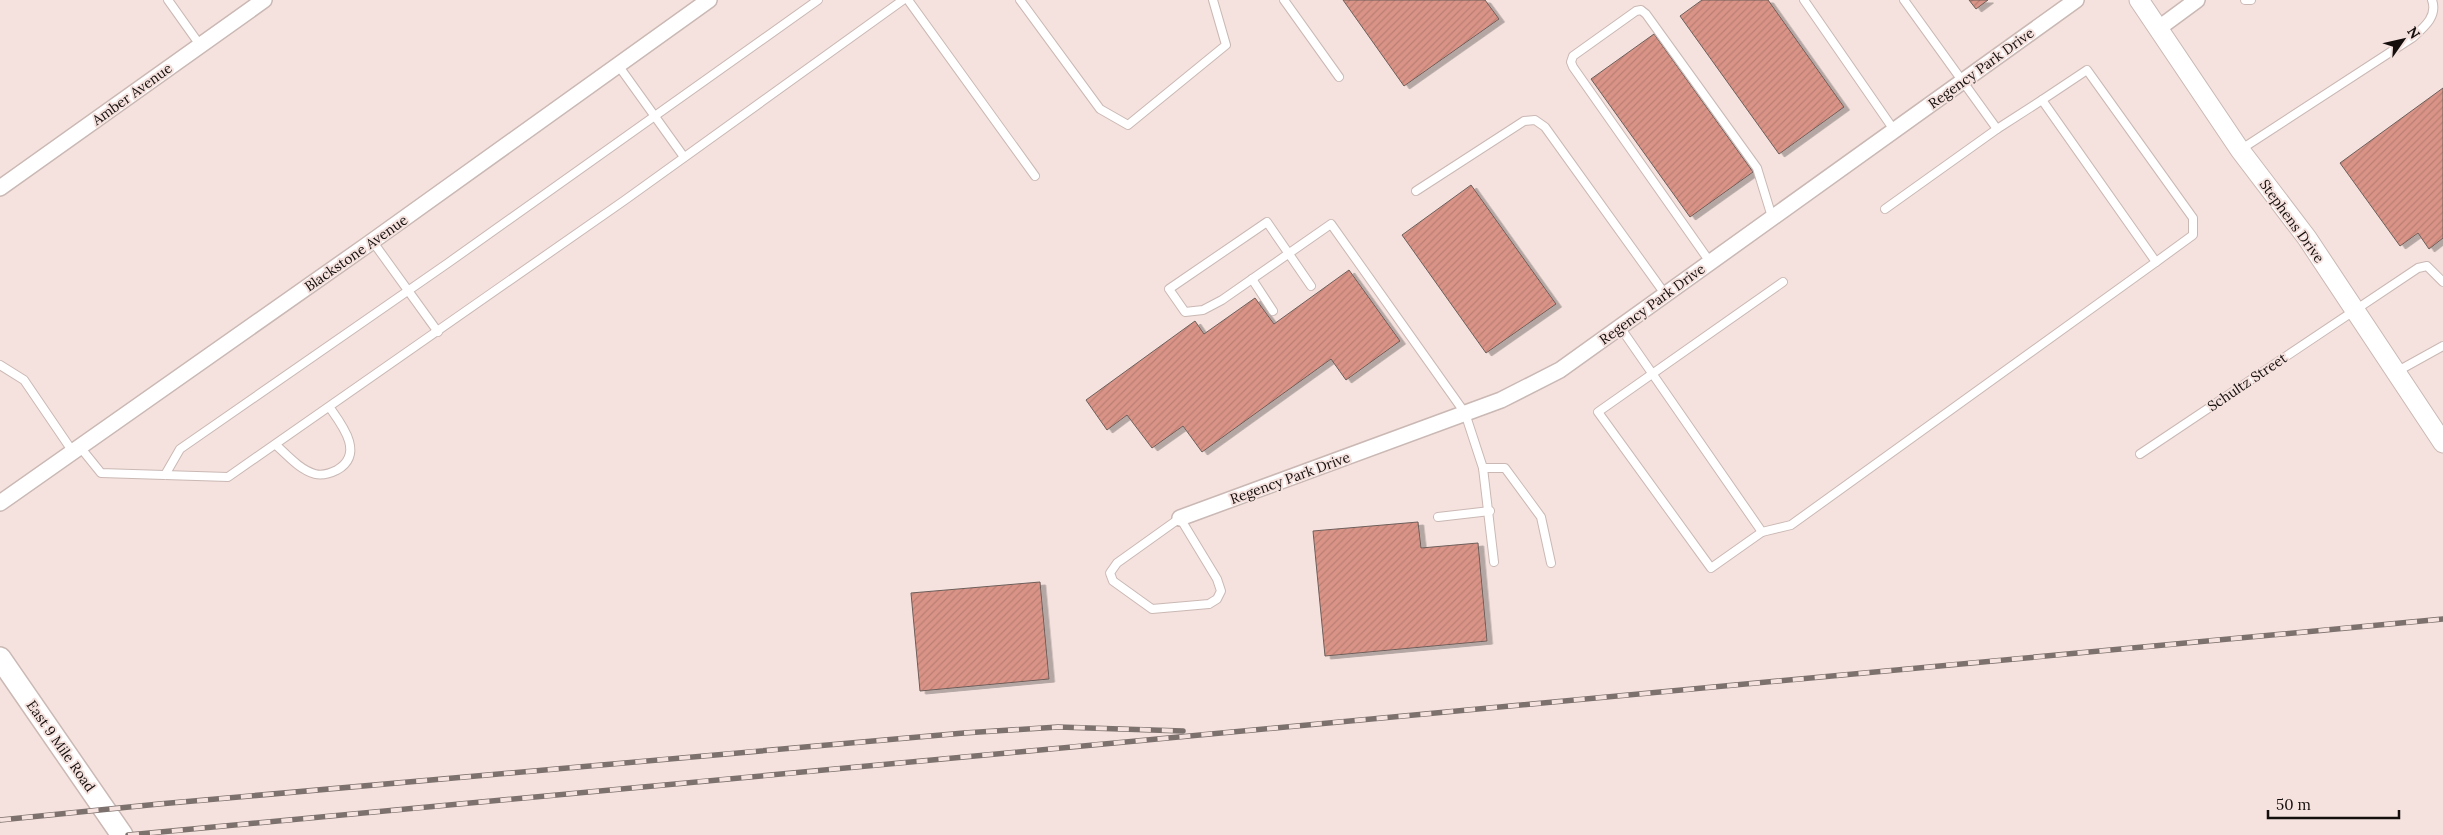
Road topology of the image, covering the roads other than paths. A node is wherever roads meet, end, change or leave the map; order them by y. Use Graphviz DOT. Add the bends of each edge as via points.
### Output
graph roads {
  1 [pos="168,0"];
  2 [pos="264,0"];
  3 [pos="708,0"];
  4 [pos="818,0"];
  5 [pos="903,0"];
  6 [pos="908,0"];
  7 [pos="1020,0"];
  8 [pos="1213,0"];
  9 [pos="1284,0"];
  10 [pos="1804,0"];
  11 [pos="1904,0"];
  12 [pos="2076,0"];
  13 [pos="2139,0"];
  14 [pos="2197,0"];
  15 [pos="2246,0"];
  16 [pos="2251,0"];
  17 [pos="2432,0"];
  18 [pos="2159,28"];
  19 [pos="200,45"];
  20 [pos="618,65"];
  21 [pos="1339,78"];
  22 [pos="1963,81"];
  23 [pos="2042,100"];
  24 [pos="654,116"];
  25 [pos="1997,129"];
  26 [pos="1894,130"];
  27 [pos="2240,150"];
  28 [pos="684,157"];
  29 [pos="1034,176"];
  30 [pos="0,188"];
  31 [pos="1416,191"];
  32 [pos="1885,209"];
  33 [pos="1772,217"];
  34 [pos="372,242"];
  35 [pos="1289,253"];
  36 [pos="1710,262"];
  37 [pos="2156,262"];
  38 [pos="1252,279"];
  39 [pos="1782,282"];
  40 [pos="2443,282"];
  41 [pos="1311,286"];
  42 [pos="409,290"];
  43 [pos="1665,294"];
  44 [pos="1273,311"];
  45 [pos="2354,311"];
  46 [pos="1620,327"];
  47 [pos="438,332"];
  48 [pos="2443,346"];
  49 [pos="0,365"];
  50 [pos="2396,372"];
  51 [pos="1651,373"];
  52 [pos="330,408"];
  53 [pos="1465,413"];
  54 [pos="2443,443"];
  55 [pos="276,444"];
  56 [pos="77,449"];
  57 [pos="2140,454"];
  58 [pos="1483,468"];
  59 [pos="165,475"];
  60 [pos="0,503"];
  61 [pos="1490,511"];
  62 [pos="1438,517"];
  63 [pos="1180,518"];
  64 [pos="1762,532"];
  65 [pos="1494,562"];
  66 [pos="1551,563"];
  67 [pos="0,658"];
  68 [pos="122,835"];
  1 -- 19 [label="lane"];
  2 -- 19 [label="street, Amber Avenue"];
  3 -- 20 [label="street, Blackstone Avenue"];
  4 -- 24 [label="lane"];
  5 -- 28 [label="lane"];
  6 -- 29 [label="lane"];
  7 -- 8 [label="lane" via="1100,109 1128,125 1226,45"];
  9 -- 21 [label="lane"];
  10 -- 26 [label="lane"];
  11 -- 22 [label="lane"];
  12 -- 22 [label="street, Regency Park Drive"];
  13 -- 18 [label="street, Stephens Drive"];
  14 -- 18 [label="street"];
  15 -- 16 [label="lane"];
  17 -- 27 [label="lane" via="2434,11 2428,23 2412,38"];
  18 -- 27 [label="street, Stephens Drive"];
  19 -- 30 [label="street, Amber Avenue"];
  20 -- 24 [label="lane"];
  20 -- 34 [label="street, Blackstone Avenue"];
  22 -- 25 [label="lane"];
  22 -- 26 [label="street, Regency Park Drive"];
  23 -- 25 [label="lane"];
  23 -- 37 [label="lane"];
  23 -- 37 [label="lane" via="2087,70 2193,218 2193,235"];
  24 -- 28 [label="lane"];
  24 -- 42 [label="lane"];
  25 -- 32 [label="lane"];
  26 -- 33 [label="street, Regency Park Drive"];
  27 -- 45 [label="street, Stephens Drive" via="2307,238"];
  28 -- 47 [label="lane"];
  31 -- 43 [label="lane" via="1524,121 1535,120 1545,127"];
  33 -- 36 [label="street, Regency Park Drive"];
  33 -- 36 [label="lane" via="1762,180 1752,162 1646,14 1636,11 1573,56 1573,68"];
  34 -- 42 [label="lane"];
  34 -- 56 [label="street, Blackstone Avenue"];
  35 -- 38 [label="lane"];
  35 -- 38 [label="lane" via="1267,222 1169,289 1185,312 1203,310"];
  35 -- 41 [label="lane"];
  35 -- 53 [label="lane" via="1331,224"];
  36 -- 43 [label="street, Regency Park Drive"];
  37 -- 64 [label="lane" via="1791,525"];
  38 -- 44 [label="lane"];
  39 -- 51 [label="lane"];
  40 -- 45 [label="lane, Schultz Street" via="2427,266 2418,268"];
  42 -- 47 [label="lane"];
  42 -- 59 [label="lane" via="180,449"];
  43 -- 46 [label="street, Regency Park Drive"];
  45 -- 50 [label="street, Stephens Drive"];
  45 -- 57 [label="lane, Schultz Street"];
  46 -- 51 [label="lane"];
  46 -- 53 [label="street, Regency Park Drive" via="1537,383"];
  47 -- 52 [label="lane"];
  48 -- 50 [label="lane"];
  49 -- 56 [label="lane" via="24,380"];
  50 -- 54 [label="street, Stephens Drive"];
  51 -- 64 [label="lane"];
  51 -- 64 [label="lane" via="1598,412 1711,568"];
  52 -- 55 [label="lane"];
  52 -- 55 [label="lane" via="346,430 350,442 351,453 339,469 316,474 299,466"];
  53 -- 58 [label="lane"];
  53 -- 63 [label="street, Regency Park Drive"];
  55 -- 59 [label="lane" via="228,477"];
  56 -- 59 [label="lane" via="101,474"];
  56 -- 60 [label="street, Blackstone Avenue"];
  58 -- 61 [label="lane"];
  58 -- 66 [label="lane" via="1505,468 1541,517"];
  61 -- 62 [label="lane"];
  61 -- 65 [label="lane"];
  63 -- 63 [label="lane" via="1117,563 1110,573 1112,581 1152,608 1209,604 1221,591"];
  67 -- 68 [label="main road, East 9 Mile Road"];
}
